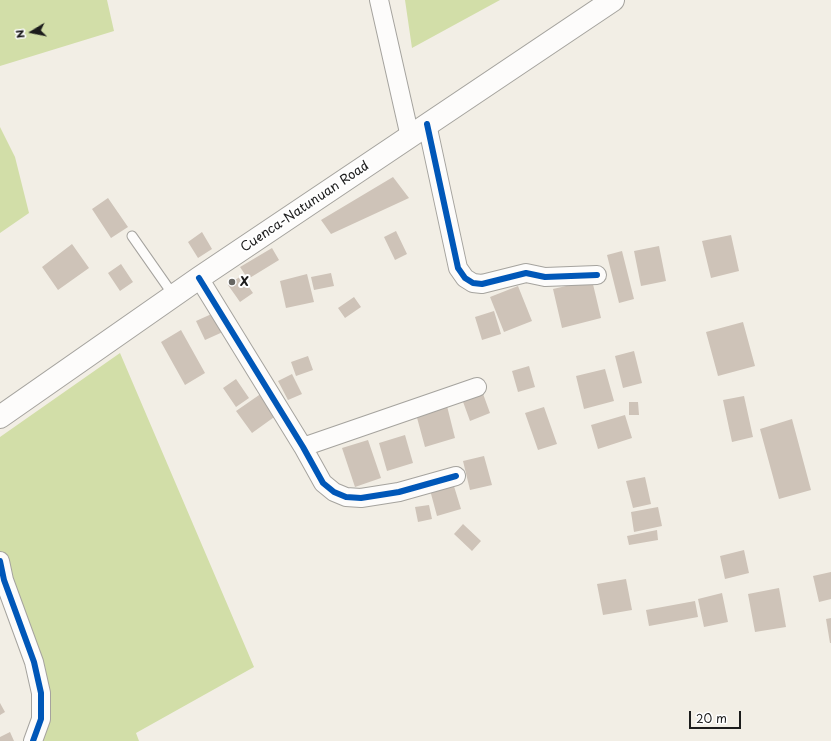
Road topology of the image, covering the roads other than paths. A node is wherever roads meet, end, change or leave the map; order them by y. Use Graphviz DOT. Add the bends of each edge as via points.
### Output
graph roads {
  1 [pos="379,0"];
  2 [pos="612,0"];
  3 [pos="427,124"];
  4 [pos="410,137"];
  5 [pos="132,236"];
  6 [pos="597,275"];
  7 [pos="199,278"];
  8 [pos="174,296"];
  9 [pos="477,387"];
  10 [pos="0,417"];
  11 [pos="303,447"];
  12 [pos="456,476"];
  13 [pos="0,561"];
  14 [pos="32,741"];
  1 -- 4 [label="street"];
  2 -- 3 [label="main road, Cuenca-Natunuan Road"];
  3 -- 4 [label="main road, Cuenca-Natunuan Road"];
  3 -- 6 [label="street" via="458,268 465,278 473,283 482,284 526,273 545,277"];
  4 -- 7 [label="main road, Cuenca-Natunuan Road"];
  5 -- 8 [label="lane"];
  7 -- 8 [label="main road, Cuenca-Natunuan Road"];
  7 -- 11 [label="street"];
  8 -- 10 [label="main road, Cuenca-Natunuan Road"];
  9 -- 11 [label="street"];
  11 -- 12 [label="street" via="323,483 346,497 361,498 398,492"];
  13 -- 14 [label="street" via="4,580 34,662 41,693 40,719"];
}
